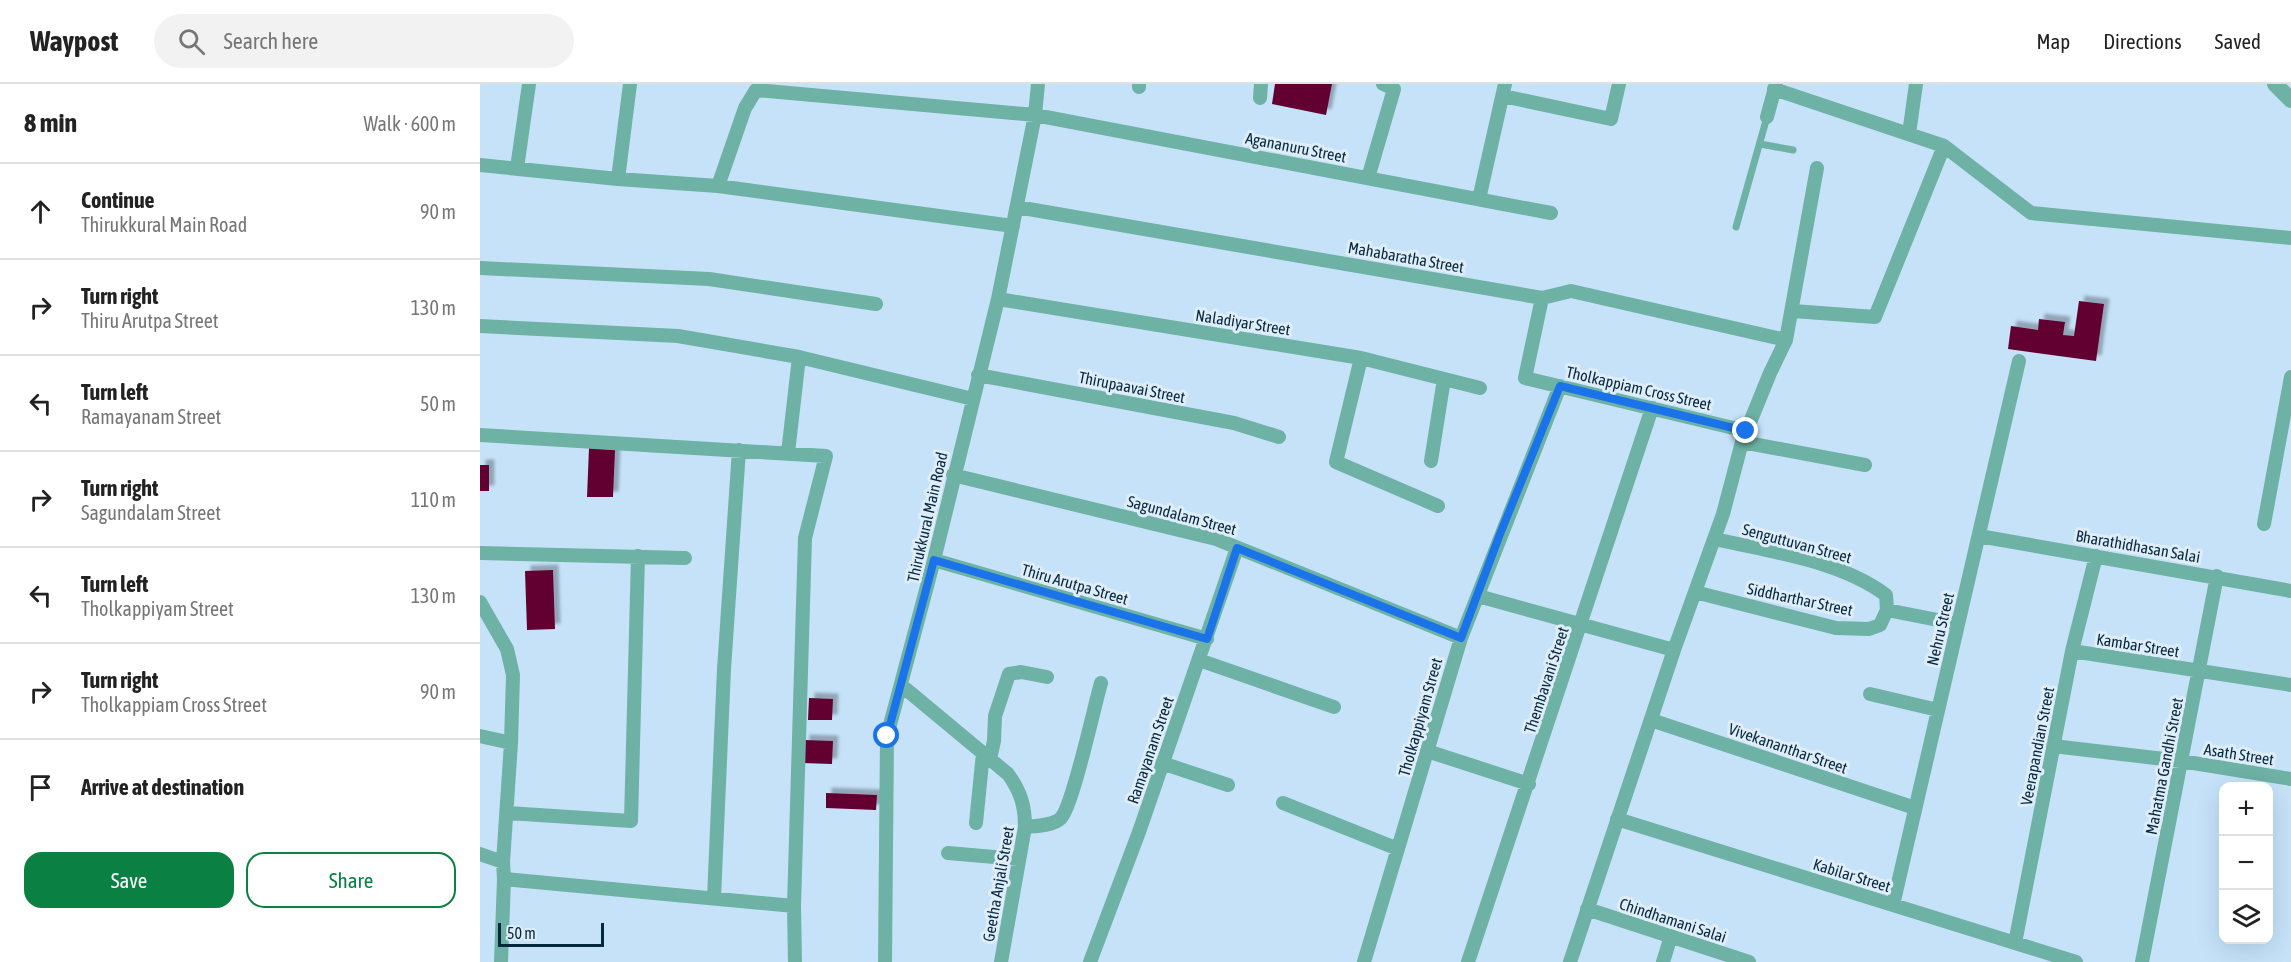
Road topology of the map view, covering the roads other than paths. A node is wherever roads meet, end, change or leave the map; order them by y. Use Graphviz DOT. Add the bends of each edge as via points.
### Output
graph roads {
  1 [pos="529,84"];
  2 [pos="630,84"];
  3 [pos="1038,84"];
  4 [pos="1407,84"];
  5 [pos="1620,84"];
  6 [pos="1916,84"];
  7 [pos="2275,84"];
  8 [pos="1388,87"];
  9 [pos="1775,87"];
  10 [pos="1504,90"];
  11 [pos="2291,99"];
  12 [pos="1035,115"];
  13 [pos="1767,117"];
  14 [pos="1909,134"];
  15 [pos="1760,144"];
  16 [pos="1944,146"];
  17 [pos="1793,150"];
  18 [pos="480,165"];
  19 [pos="518,168"];
  20 [pos="1817,168"];
  21 [pos="618,178"];
  22 [pos="1368,178"];
  23 [pos="718,186"];
  24 [pos="1479,199"];
  25 [pos="1017,207"];
  26 [pos="1551,213"];
  27 [pos="1013,226"];
  28 [pos="1736,227"];
  29 [pos="2291,238"];
  30 [pos="480,268"];
  31 [pos="1542,298"];
  32 [pos="998,299"];
  33 [pos="876,304"];
  34 [pos="1793,311"];
  35 [pos="480,326"];
  36 [pos="1786,340"];
  37 [pos="799,357"];
  38 [pos="1361,358"];
  39 [pos="2019,361"];
  40 [pos="978,375"];
  41 [pos="2291,377"];
  42 [pos="1444,379"];
  43 [pos="1560,386"];
  44 [pos="1480,388"];
  45 [pos="973,399"];
  46 [pos="1652,408"];
  47 [pos="480,435"];
  48 [pos="1744,436"];
  49 [pos="1279,437"];
  50 [pos="740,450"];
  51 [pos="788,453"];
  52 [pos="1431,461"];
  53 [pos="1865,465"];
  54 [pos="953,475"];
  55 [pos="1438,506"];
  56 [pos="2264,524"];
  57 [pos="1979,536"];
  58 [pos="1715,539"];
  59 [pos="1237,548"];
  60 [pos="480,554"];
  61 [pos="638,556"];
  62 [pos="2096,556"];
  63 [pos="685,558"];
  64 [pos="934,560"];
  65 [pos="2217,576"];
  66 [pos="2291,591"];
  67 [pos="1695,592"];
  68 [pos="1478,596"];
  69 [pos="480,602"];
  70 [pos="1887,610"];
  71 [pos="1582,624"];
  72 [pos="1958,624"];
  73 [pos="1461,638"];
  74 [pos="1207,639"];
  75 [pos="1674,650"];
  76 [pos="2072,651"];
  77 [pos="1199,660"];
  78 [pos="2199,671"];
  79 [pos="1047,677"];
  80 [pos="1101,683"];
  81 [pos="901,685"];
  82 [pos="2291,685"];
  83 [pos="1870,694"];
  84 [pos="1334,707"];
  85 [pos="1938,710"];
  86 [pos="1651,720"];
  87 [pos="480,736"];
  88 [pos="511,743"];
  89 [pos="2053,746"];
  90 [pos="1427,751"];
  91 [pos="986,756"];
  92 [pos="2181,761"];
  93 [pos="1162,763"];
  94 [pos="2291,779"];
  95 [pos="1528,784"];
  96 [pos="1228,785"];
  97 [pos="1283,803"];
  98 [pos="1915,808"];
  99 [pos="507,813"];
  100 [pos="1617,819"];
  101 [pos="976,823"];
  102 [pos="1025,828"];
  103 [pos="1398,849"];
  104 [pos="948,853"];
  105 [pos="480,854"];
  106 [pos="1019,859"];
  107 [pos="503,862"];
  108 [pos="504,879"];
  109 [pos="714,898"];
  110 [pos="1893,905"];
  111 [pos="794,906"];
  112 [pos="1587,909"];
  113 [pos="1671,936"];
  114 [pos="2015,943"];
  115 [pos="501,962"];
  116 [pos="795,962"];
  117 [pos="885,962"];
  118 [pos="1001,962"];
  119 [pos="1090,962"];
  120 [pos="1364,962"];
  121 [pos="1468,962"];
  122 [pos="1570,962"];
  123 [pos="1664,962"];
  124 [pos="1749,962"];
  125 [pos="2076,962"];
  126 [pos="2142,962"];
  1 -- 19 [label="street"];
  2 -- 21 [label="street"];
  3 -- 12 [label="street, Thirukkural Main Road"];
  4 -- 8 [label="street"];
  5 -- 10 [label="street" via="1611,119"];
  6 -- 14 [label="street"];
  7 -- 11 [label="street"];
  8 -- 22 [label="street"];
  9 -- 13 [label="street"];
  9 -- 14 [label="street"];
  10 -- 24 [label="street"];
  12 -- 22 [label="street, Agananuru Street"];
  12 -- 23 [label="street, Agananuru Street" via="756,90 745,108"];
  12 -- 25 [label="street, Thirukkural Main Road"];
  13 -- 15 [label="lane"];
  14 -- 16 [label="street"];
  15 -- 17 [label="lane"];
  15 -- 28 [label="lane"];
  16 -- 29 [label="street" via="2031,213"];
  16 -- 34 [label="street" via="1875,318"];
  18 -- 19 [label="street"];
  19 -- 21 [label="street"];
  20 -- 34 [label="street"];
  21 -- 23 [label="street"];
  22 -- 24 [label="street, Agananuru Street"];
  23 -- 27 [label="street"];
  24 -- 26 [label="street, Agananuru Street"];
  25 -- 27 [label="street, Thirukkural Main Road"];
  25 -- 31 [label="street, Mahabaratha Street"];
  27 -- 32 [label="street, Thirukkural Main Road"];
  30 -- 33 [label="street" via="709,279"];
  31 -- 36 [label="street, Mahabaratha Street" via="1571,291"];
  31 -- 43 [label="street, Tholkappiam Cross Street" via="1525,378"];
  32 -- 38 [label="street, Naladiyar Street"];
  32 -- 40 [label="street, Thirukkural Main Road"];
  34 -- 36 [label="street"];
  35 -- 37 [label="street" via="678,336"];
  36 -- 48 [label="street"];
  37 -- 45 [label="street"];
  37 -- 51 [label="street"];
  38 -- 42 [label="street, Naladiyar Street"];
  38 -- 55 [label="street" via="1336,462"];
  39 -- 57 [label="street, Nehru Street"];
  40 -- 45 [label="street, Thirukkural Main Road"];
  40 -- 49 [label="street, Thirupaavai Street" via="1234,423"];
  41 -- 56 [label="street"];
  42 -- 44 [label="street, Naladiyar Street"];
  42 -- 52 [label="street"];
  43 -- 46 [label="street, Tholkappiam Cross Street"];
  43 -- 68 [label="street, Tholkappiyam Street"];
  45 -- 54 [label="street, Thirukkural Main Road"];
  46 -- 48 [label="street, Tholkappiam Cross Street"];
  46 -- 71 [label="street, Thembavani Street"];
  47 -- 50 [label="street"];
  48 -- 53 [label="street, Tholkappiam Cross Street"];
  48 -- 58 [label="street"];
  50 -- 51 [label="street"];
  50 -- 109 [label="street" via="724,669"];
  51 -- 111 [label="street" via="826,456 806,538"];
  54 -- 59 [label="street, Sagundalam Street" via="1216,539"];
  54 -- 64 [label="street, Thirukkural Main Road"];
  57 -- 62 [label="street, Bharathidhasan Salai"];
  57 -- 72 [label="street, Nehru Street"];
  58 -- 67 [label="street"];
  58 -- 70 [label="street, Senguttuvan Street" via="1838,568 1886,595"];
  59 -- 73 [label="street, Sagundalam Street"];
  59 -- 74 [label="street, Ramayanam Street"];
  60 -- 61 [label="street"];
  61 -- 63 [label="street"];
  61 -- 99 [label="street" via="631,821"];
  62 -- 65 [label="street, Bharathidhasan Salai"];
  62 -- 76 [label="street, Veerapandian Street"];
  64 -- 74 [label="street, Thiru Arutpa Street"];
  64 -- 81 [label="street, Thirukkural Main Road"];
  65 -- 66 [label="street, Bharathidhasan Salai"];
  65 -- 78 [label="street, Mahatma Gandhi Street"];
  67 -- 70 [label="street, Siddharthar Street" via="1836,628 1869,629 1880,625"];
  67 -- 75 [label="street"];
  68 -- 71 [label="street"];
  68 -- 73 [label="street, Tholkappiyam Street"];
  69 -- 88 [label="street" via="507,649 513,675"];
  70 -- 72 [label="street"];
  71 -- 75 [label="street"];
  71 -- 95 [label="street, Thembavani Street"];
  72 -- 85 [label="street, Nehru Street"];
  73 -- 90 [label="street, Tholkappiyam Street"];
  74 -- 77 [label="street, Ramayanam Street"];
  75 -- 86 [label="street"];
  76 -- 78 [label="street, Kambar Street"];
  76 -- 89 [label="street, Veerapandian Street"];
  77 -- 84 [label="street"];
  77 -- 93 [label="street, Ramayanam Street"];
  78 -- 82 [label="street, Kambar Street"];
  78 -- 92 [label="street, Mahatma Gandhi Street"];
  79 -- 91 [label="street" via="1008,674 995,716 994,741"];
  80 -- 102 [label="street" via="1070,799 1061,818"];
  81 -- 91 [label="street, Geetha Anjali Street"];
  81 -- 117 [label="street, Thirukkural Main Road" via="887,736"];
  83 -- 85 [label="street"];
  85 -- 98 [label="street, Nehru Street"];
  86 -- 98 [label="street, Vivekananthar Street"];
  86 -- 100 [label="street"];
  87 -- 88 [label="street"];
  88 -- 99 [label="street"];
  89 -- 92 [label="street, Asath Street"];
  89 -- 114 [label="street, Veerapandian Street"];
  90 -- 95 [label="street"];
  90 -- 103 [label="street, Tholkappiyam Street"];
  91 -- 101 [label="street"];
  91 -- 102 [label="street, Geetha Anjali Street" via="1019,789 1025,808"];
  92 -- 94 [label="street, Asath Street"];
  92 -- 126 [label="street, Mahatma Gandhi Street"];
  93 -- 96 [label="street"];
  93 -- 119 [label="street, Ramayanam Street"];
  95 -- 121 [label="street, Thembavani Street"];
  97 -- 103 [label="street"];
  98 -- 110 [label="street, Nehru Street"];
  99 -- 107 [label="street"];
  100 -- 110 [label="street, Kabilar Street"];
  100 -- 112 [label="street"];
  102 -- 106 [label="street, Geetha Anjali Street"];
  103 -- 120 [label="street, Tholkappiyam Street"];
  104 -- 106 [label="street"];
  105 -- 107 [label="street"];
  106 -- 118 [label="street, Geetha Anjali Street"];
  107 -- 108 [label="street"];
  108 -- 109 [label="street"];
  108 -- 115 [label="street"];
  109 -- 111 [label="street"];
  110 -- 114 [label="street, Kabilar Street"];
  111 -- 116 [label="street"];
  112 -- 113 [label="street, Chindhamani Salai"];
  112 -- 122 [label="street"];
  113 -- 123 [label="street"];
  113 -- 124 [label="street, Chindhamani Salai"];
  114 -- 125 [label="street, Kabilar Street"];
}
